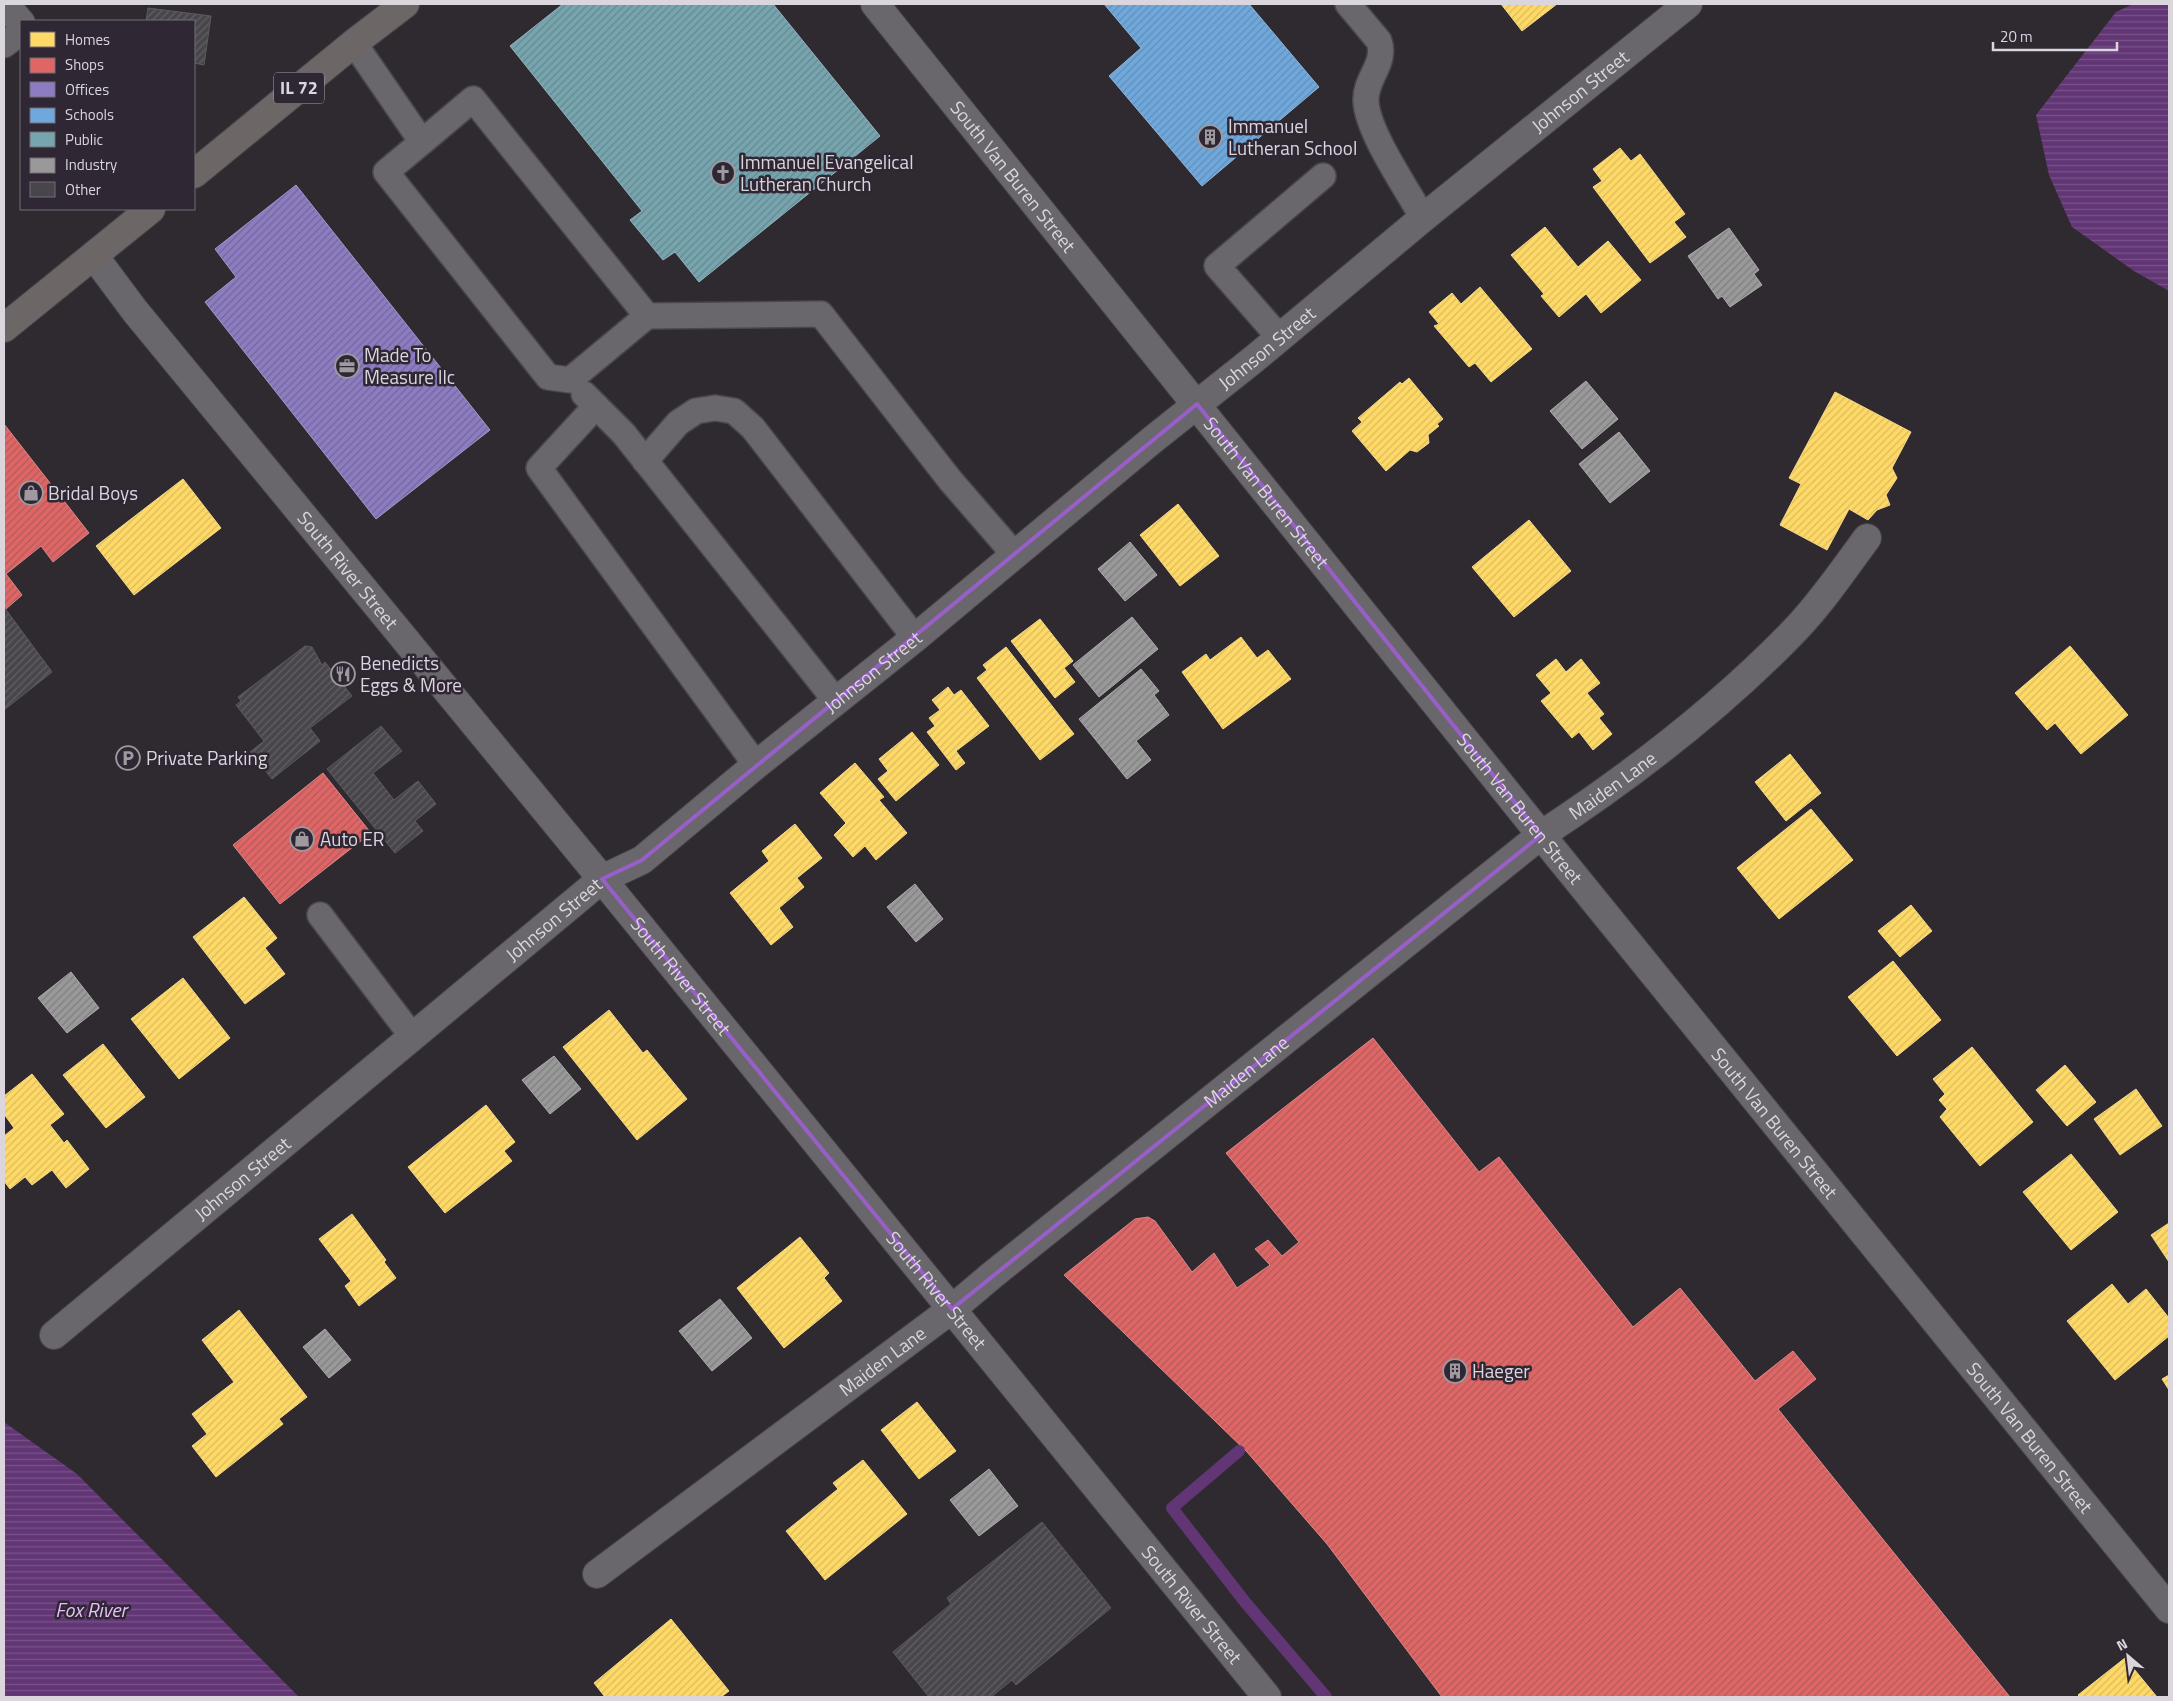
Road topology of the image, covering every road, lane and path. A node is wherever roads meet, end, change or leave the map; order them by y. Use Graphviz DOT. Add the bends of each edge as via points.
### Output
graph roads {
  1 [pos="5,4"];
  2 [pos="405,4"];
  3 [pos="875,4"];
  4 [pos="1348,4"];
  5 [pos="1688,4"];
  6 [pos="20,21"];
  7 [pos="20,33"];
  8 [pos="354,42"];
  9 [pos="4,45"];
  10 [pos="422,142"];
  11 [pos="195,173"];
  12 [pos="1323,176"];
  13 [pos="150,210"];
  14 [pos="1423,218"];
  15 [pos="94,256"];
  16 [pos="647,316"];
  17 [pos="4,328"];
  18 [pos="1280,338"];
  19 [pos="570,380"];
  20 [pos="1197,404"];
  21 [pos="596,406"];
  22 [pos="644,461"];
  23 [pos="1867,538"];
  24 [pos="1015,555"];
  25 [pos="915,638"];
  26 [pos="836,701"];
  27 [pos="756,765"];
  28 [pos="1541,835"];
  29 [pos="602,879"];
  30 [pos="320,915"];
  31 [pos="412,1036"];
  32 [pos="952,1309"];
  33 [pos="54,1335"];
  34 [pos="597,1574"];
  35 [pos="2169,1610"];
  36 [pos="1268,1697"];
  1 -- 6 [label="street"];
  2 -- 8 [label="main road, IL 72"];
  3 -- 20 [label="street, South Van Buren Street"];
  4 -- 14 [label="lane" via="1381,48 1382,56 1366,93 1369,120"];
  5 -- 14 [label="street, Johnson Street"];
  7 -- 9 [label="lane"];
  8 -- 10 [label="lane"];
  8 -- 11 [label="main road, IL 72"];
  10 -- 16 [label="lane" via="473,99"];
  10 -- 19 [label="lane" via="386,172 548,377"];
  12 -- 18 [label="lane" via="1218,266"];
  13 -- 15 [label="main road"];
  14 -- 18 [label="street, Johnson Street"];
  15 -- 17 [label="main road"];
  15 -- 29 [label="street, South River Street" via="135,312"];
  16 -- 19 [label="lane"];
  16 -- 24 [label="lane" via="821,314 950,480"];
  18 -- 20 [label="street, Johnson Street"];
  19 -- 21 [label="lane"];
  20 -- 24 [label="street, Johnson Street"];
  20 -- 28 [label="street, South Van Buren Street"];
  21 -- 22 [label="lane" via="624,434"];
  21 -- 27 [label="lane" via="539,468"];
  22 -- 25 [label="lane" via="678,424 696,412 715,408 734,411 753,428"];
  22 -- 26 [label="lane"];
  23 -- 28 [label="street, Maiden Lane" via="1795,630 1735,687 1586,806"];
  24 -- 25 [label="street, Johnson Street"];
  25 -- 26 [label="street, Johnson Street"];
  26 -- 27 [label="street, Johnson Street"];
  27 -- 29 [label="street, Johnson Street" via="642,860"];
  28 -- 32 [label="street, Maiden Lane"];
  28 -- 35 [label="street, South Van Buren Street"];
  29 -- 31 [label="street, Johnson Street"];
  29 -- 32 [label="street, South River Street"];
  30 -- 31 [label="lane"];
  31 -- 33 [label="street, Johnson Street"];
  32 -- 34 [label="street, Maiden Lane"];
  32 -- 36 [label="street, South River Street"];
}
